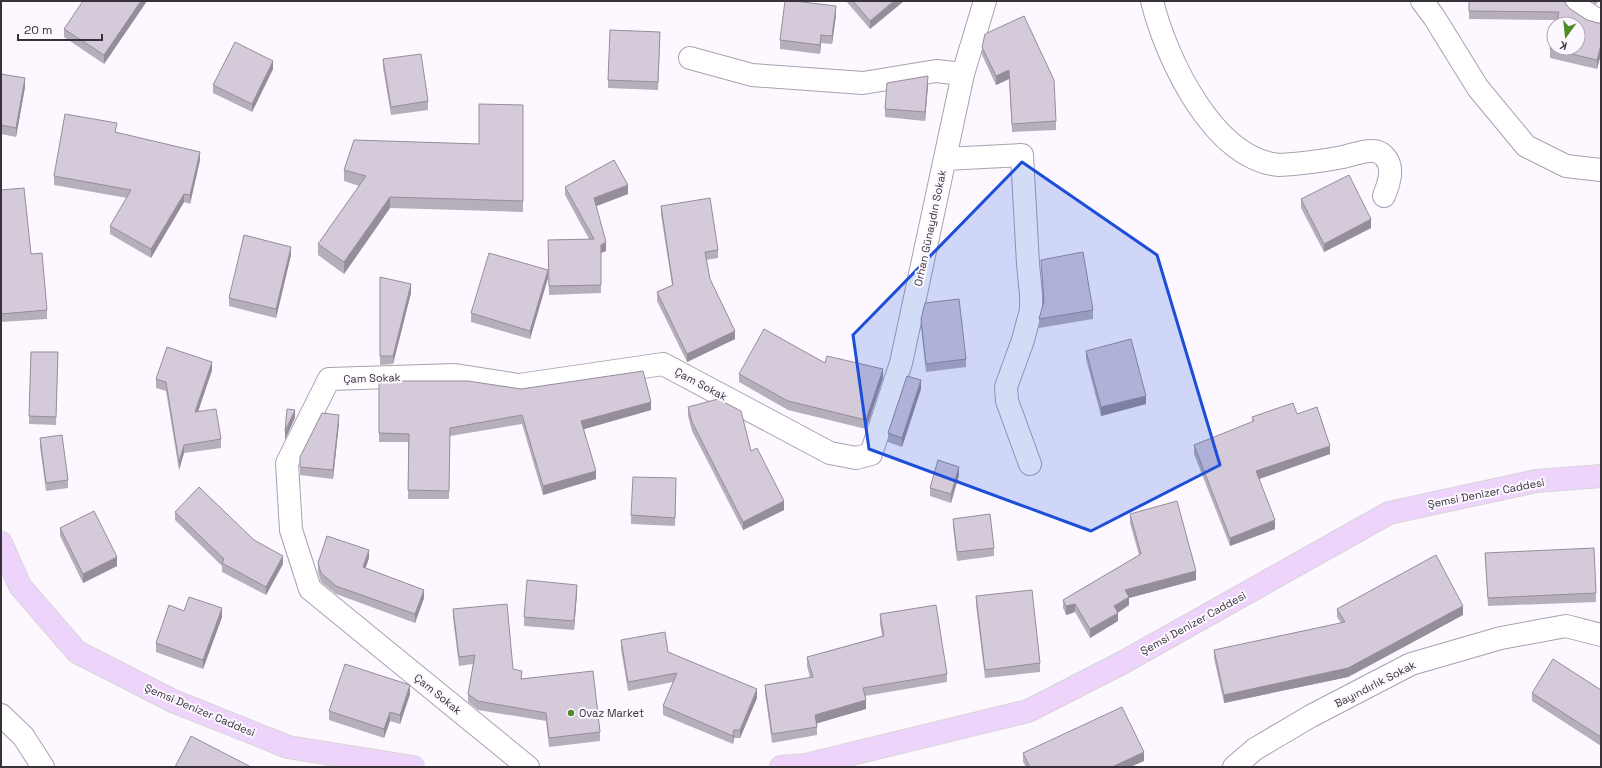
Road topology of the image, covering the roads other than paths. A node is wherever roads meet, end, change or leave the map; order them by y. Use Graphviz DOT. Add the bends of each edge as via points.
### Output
graph roads {
  1 [pos="985,1"];
  2 [pos="1152,1"];
  3 [pos="1422,1"];
  4 [pos="1576,6"];
  5 [pos="1601,20"];
  6 [pos="690,58"];
  7 [pos="963,74"];
  8 [pos="945,159"];
  9 [pos="1601,170"];
  10 [pos="1384,196"];
  11 [pos="871,454"];
  12 [pos="1030,464"];
  13 [pos="1601,476"];
  14 [pos="1,543"];
  15 [pos="1601,635"];
  16 [pos="1,715"];
  17 [pos="42,767"];
  18 [pos="413,767"];
  19 [pos="528,767"];
  20 [pos="781,767"];
  21 [pos="1234,767"];
  1 -- 7 [label="street, Orhan Günaydın Sokak"];
  2 -- 10 [label="street" via="1163,35 1193,98 1217,131 1233,145 1257,160 1279,165 1343,157 1374,150 1388,161 1390,167"];
  3 -- 9 [label="street" via="1478,88 1526,146 1566,166"];
  4 -- 5 [label="street"];
  6 -- 7 [label="street" via="752,75 863,83 936,71"];
  7 -- 8 [label="street, Orhan Günaydın Sokak"];
  8 -- 11 [label="street, Orhan Günaydın Sokak" via="901,363"];
  8 -- 12 [label="street" via="1022,155 1031,310 1006,387 1007,401"];
  11 -- 19 [label="street, Çam Sokak" via="856,458 830,453 663,364 519,385 455,375 329,379 287,463 291,530 310,589"];
  13 -- 20 [label="main road, Şemsi Denizer Caddesi" via="1536,481 1389,513 1120,664 1028,711 806,764"];
  14 -- 18 [label="main road, Şemsi Denizer Caddesi" via="20,586 77,652 174,701 288,747"];
  15 -- 21 [label="street, Bayındırlık Sokak" via="1566,626 1500,638 1411,664 1311,716 1255,749"];
  16 -- 17 [label="street" via="23,736"];
}
